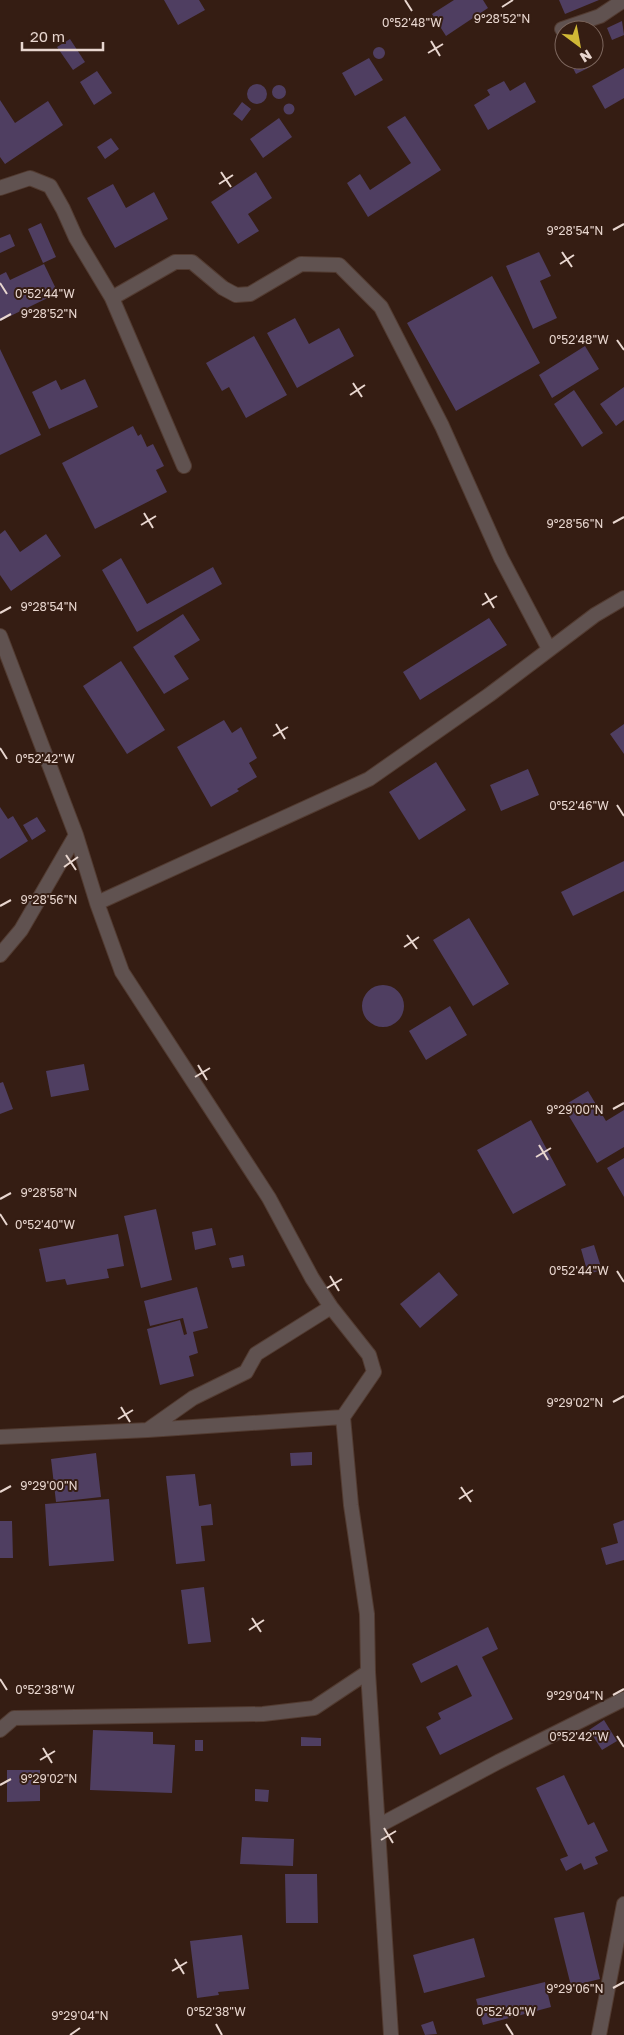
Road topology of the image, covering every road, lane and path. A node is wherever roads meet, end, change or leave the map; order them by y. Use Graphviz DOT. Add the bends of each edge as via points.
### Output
graph roads {
  1 [pos="624,0"];
  2 [pos="588,20"];
  3 [pos="0,188"];
  4 [pos="112,298"];
  5 [pos="184,466"];
  6 [pos="624,598"];
  7 [pos="0,636"];
  8 [pos="549,649"];
  9 [pos="76,835"];
  10 [pos="97,903"];
  11 [pos="0,955"];
  12 [pos="331,1307"];
  13 [pos="343,1417"];
  14 [pos="148,1430"];
  15 [pos="0,1437"];
  16 [pos="368,1672"];
  17 [pos="624,1699"];
  18 [pos="0,1718"];
  19 [pos="14,1718"];
  20 [pos="0,1730"];
  21 [pos="378,1826"];
  22 [pos="624,1904"];
  23 [pos="391,2035"];
  24 [pos="599,2035"];
  1 -- 2 [label="street"];
  3 -- 4 [label="street" via="30,178 50,186"];
  4 -- 5 [label="street"];
  4 -- 8 [label="street" via="175,262 192,262 236,295 250,294 301,264 339,265 381,307 442,426 501,558"];
  6 -- 8 [label="street" via="594,615"];
  7 -- 9 [label="street"];
  8 -- 10 [label="street" via="370,779"];
  9 -- 10 [label="street"];
  9 -- 11 [label="street" via="21,930"];
  10 -- 12 [label="street" via="122,972 269,1198"];
  12 -- 13 [label="street" via="369,1356 374,1372"];
  12 -- 14 [label="street" via="256,1354 246,1372 193,1398"];
  13 -- 14 [label="street"];
  13 -- 16 [label="street" via="351,1505 367,1614"];
  14 -- 15 [label="street"];
  16 -- 19 [label="street" via="314,1708 262,1714"];
  16 -- 21 [label="street"];
  17 -- 21 [label="street"];
  18 -- 19 [label="street"];
  19 -- 20 [label="street"];
  21 -- 23 [label="street"];
  22 -- 24 [label="street"];
}
